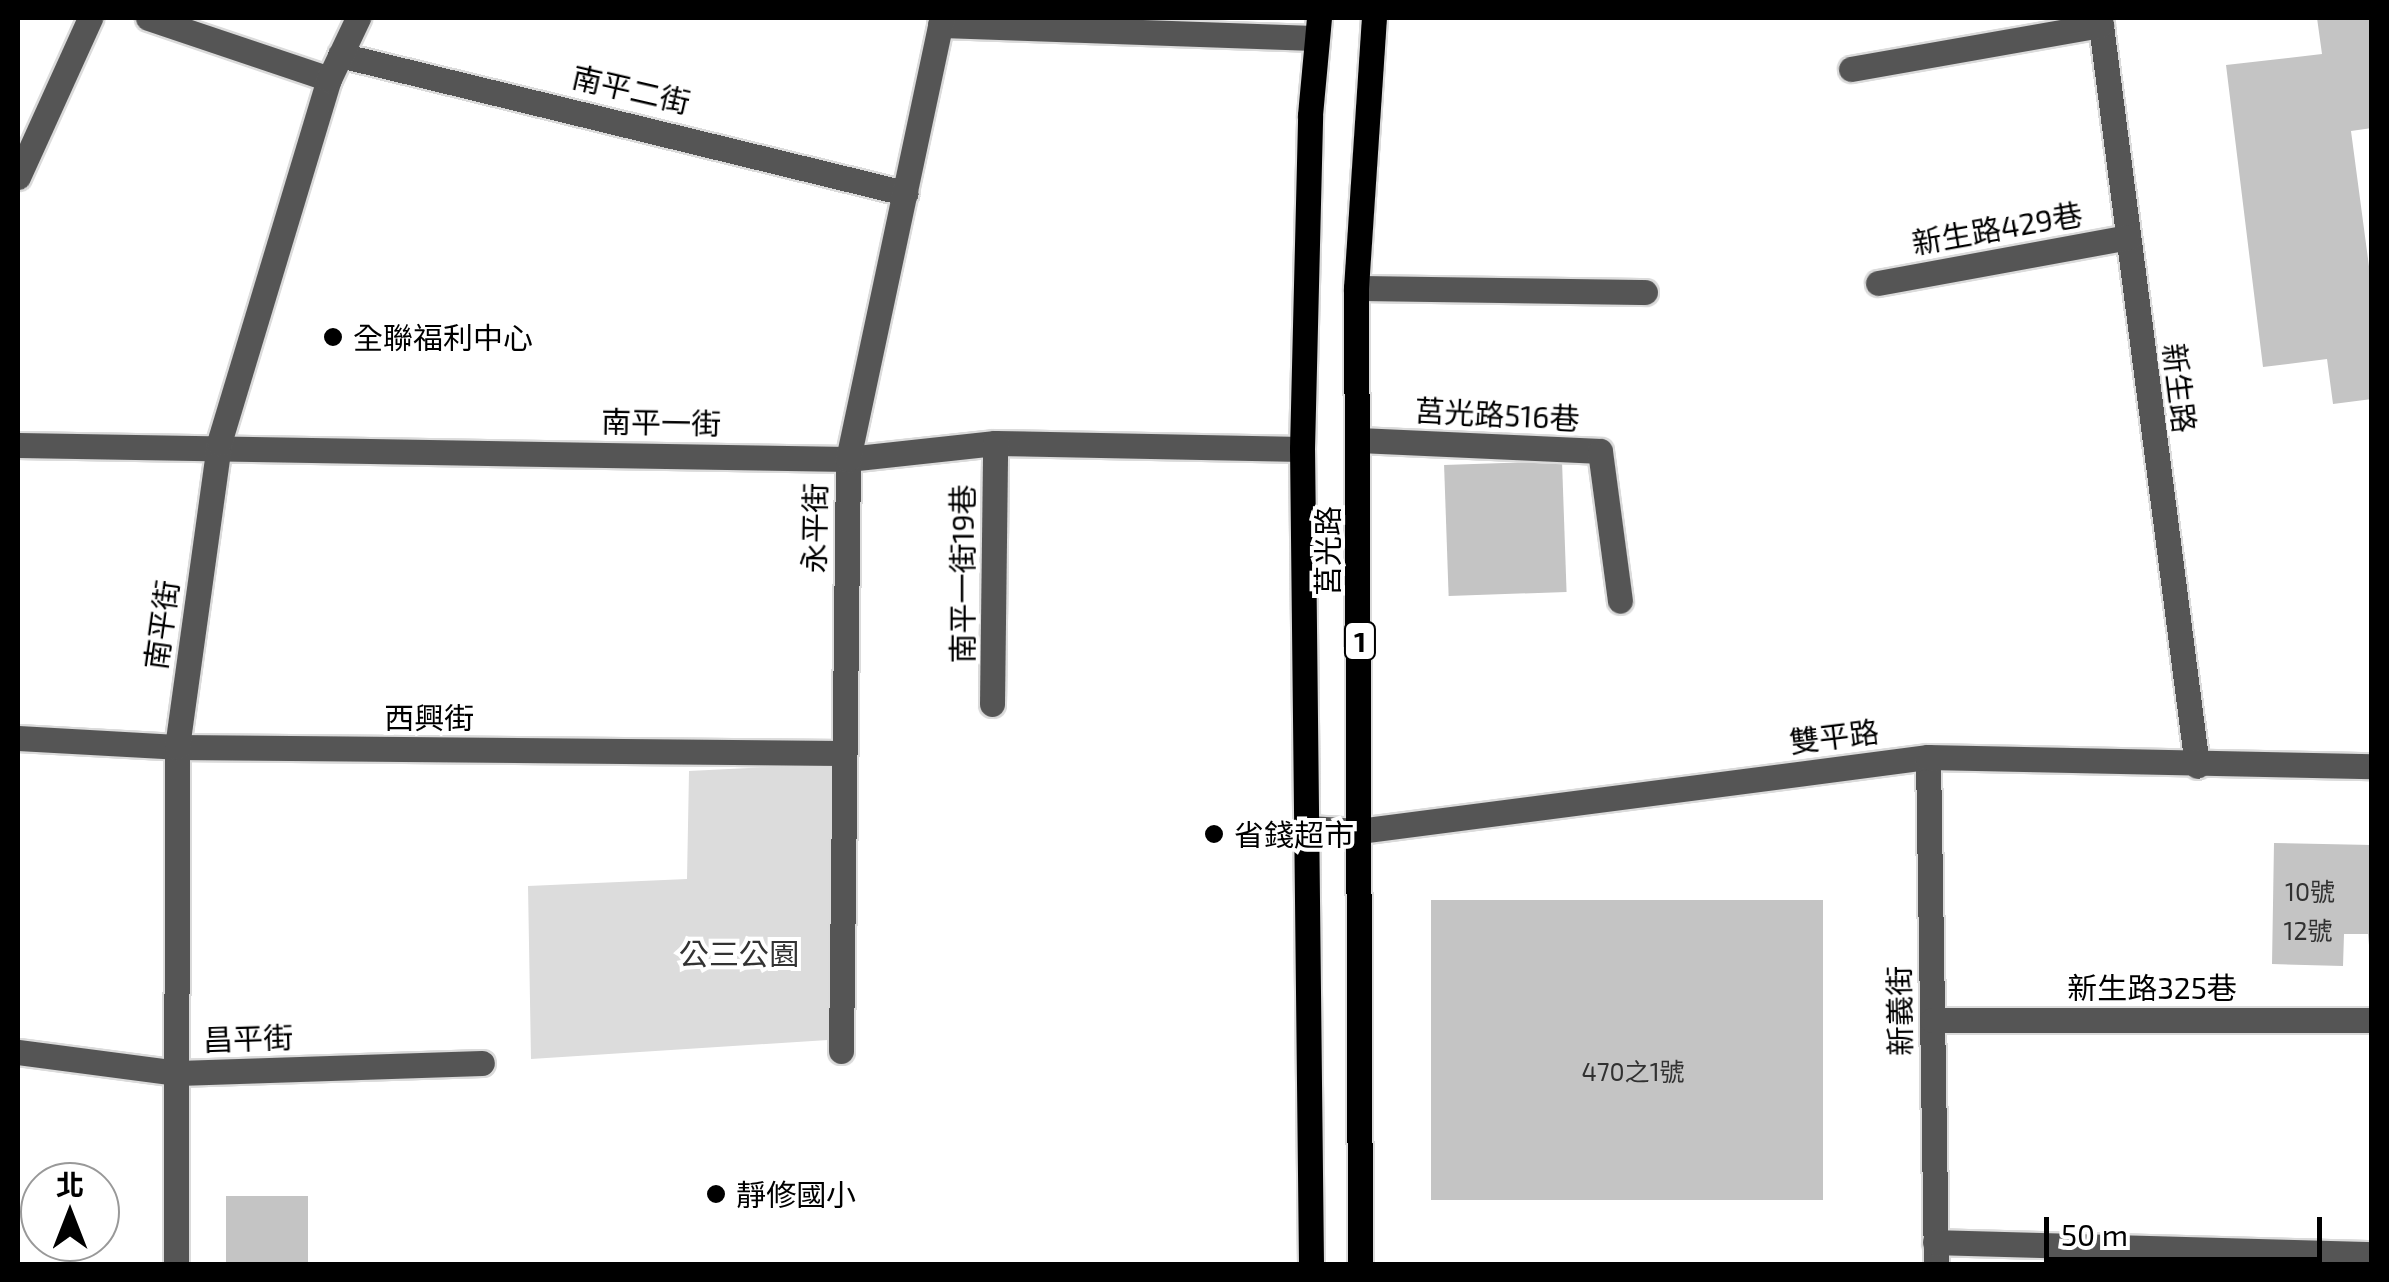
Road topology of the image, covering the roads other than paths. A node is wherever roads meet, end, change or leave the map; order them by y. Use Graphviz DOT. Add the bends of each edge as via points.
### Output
graph roads {
  1 [pos="90,18"];
  2 [pos="148,18"];
  3 [pos="358,18"];
  4 [pos="1374,18"];
  5 [pos="941,21"];
  6 [pos="2100,21"];
  7 [pos="1318,28"];
  8 [pos="340,55"];
  9 [pos="1851,70"];
  10 [pos="329,79"];
  11 [pos="18,177"];
  12 [pos="905,193"];
  13 [pos="2128,237"];
  14 [pos="1878,283"];
  15 [pos="1356,288"];
  16 [pos="1645,292"];
  17 [pos="1360,440"];
  18 [pos="219,443"];
  19 [pos="996,443"];
  20 [pos="18,445"];
  21 [pos="1302,449"];
  22 [pos="848,459"];
  23 [pos="1620,602"];
  24 [pos="992,704"];
  25 [pos="18,738"];
  26 [pos="177,747"];
  27 [pos="841,753"];
  28 [pos="1928,757"];
  29 [pos="2197,766"];
  30 [pos="2372,766"];
  31 [pos="1308,828"];
  32 [pos="1359,830"];
  33 [pos="1932,1020"];
  34 [pos="2372,1020"];
  35 [pos="841,1050"];
  36 [pos="18,1052"];
  37 [pos="482,1063"];
  38 [pos="178,1073"];
  39 [pos="1936,1254"];
  40 [pos="2372,1254"];
  41 [pos="176,1264"];
  42 [pos="1311,1264"];
  43 [pos="1360,1264"];
  1 -- 11 [label="street"];
  2 -- 10 [label="street"];
  3 -- 8 [label="street, 南平街"];
  4 -- 15 [label="main road, 莒光路 / 1"];
  5 -- 7 [label="street"];
  5 -- 12 [label="street, 永平街"];
  6 -- 9 [label="street"];
  6 -- 13 [label="street, 新生路"];
  7 -- 21 [label="main road, 莒光路 / 1"];
  8 -- 10 [label="street, 南平街"];
  8 -- 12 [label="street, 南平二街"];
  10 -- 18 [label="street, 南平街"];
  12 -- 22 [label="street, 永平街"];
  13 -- 14 [label="street, 新生路429巷"];
  13 -- 29 [label="street, 新生路"];
  15 -- 16 [label="street"];
  15 -- 17 [label="main road, 莒光路 / 1"];
  17 -- 23 [label="street, 莒光路516巷" via="1600,451"];
  17 -- 32 [label="main road, 莒光路 / 1"];
  18 -- 20 [label="street, 南平一街"];
  18 -- 22 [label="street, 南平一街"];
  18 -- 26 [label="street, 南平街"];
  19 -- 21 [label="street, 南平一街"];
  19 -- 22 [label="street, 南平一街"];
  19 -- 24 [label="street, 南平一街19巷"];
  21 -- 31 [label="main road, 莒光路 / 1"];
  22 -- 27 [label="street, 永平街"];
  25 -- 26 [label="street, 西興街"];
  26 -- 27 [label="street, 西興街"];
  26 -- 38 [label="street, 南平街"];
  27 -- 35 [label="street, 永平街"];
  28 -- 29 [label="street, 雙平路"];
  28 -- 32 [label="street, 雙平路"];
  28 -- 33 [label="street, 新義街"];
  29 -- 30 [label="street, 雙平路"];
  31 -- 32 [label="street, 雙平路"];
  31 -- 42 [label="main road, 莒光路 / 1"];
  32 -- 43 [label="main road, 莒光路 / 1"];
  33 -- 34 [label="street, 新生路325巷"];
  33 -- 39 [label="street, 新義街"];
  36 -- 38 [label="street, 昌平街"];
  37 -- 38 [label="street, 昌平街"];
  38 -- 41 [label="street, 南平街"];
  39 -- 40 [label="street"];
}
